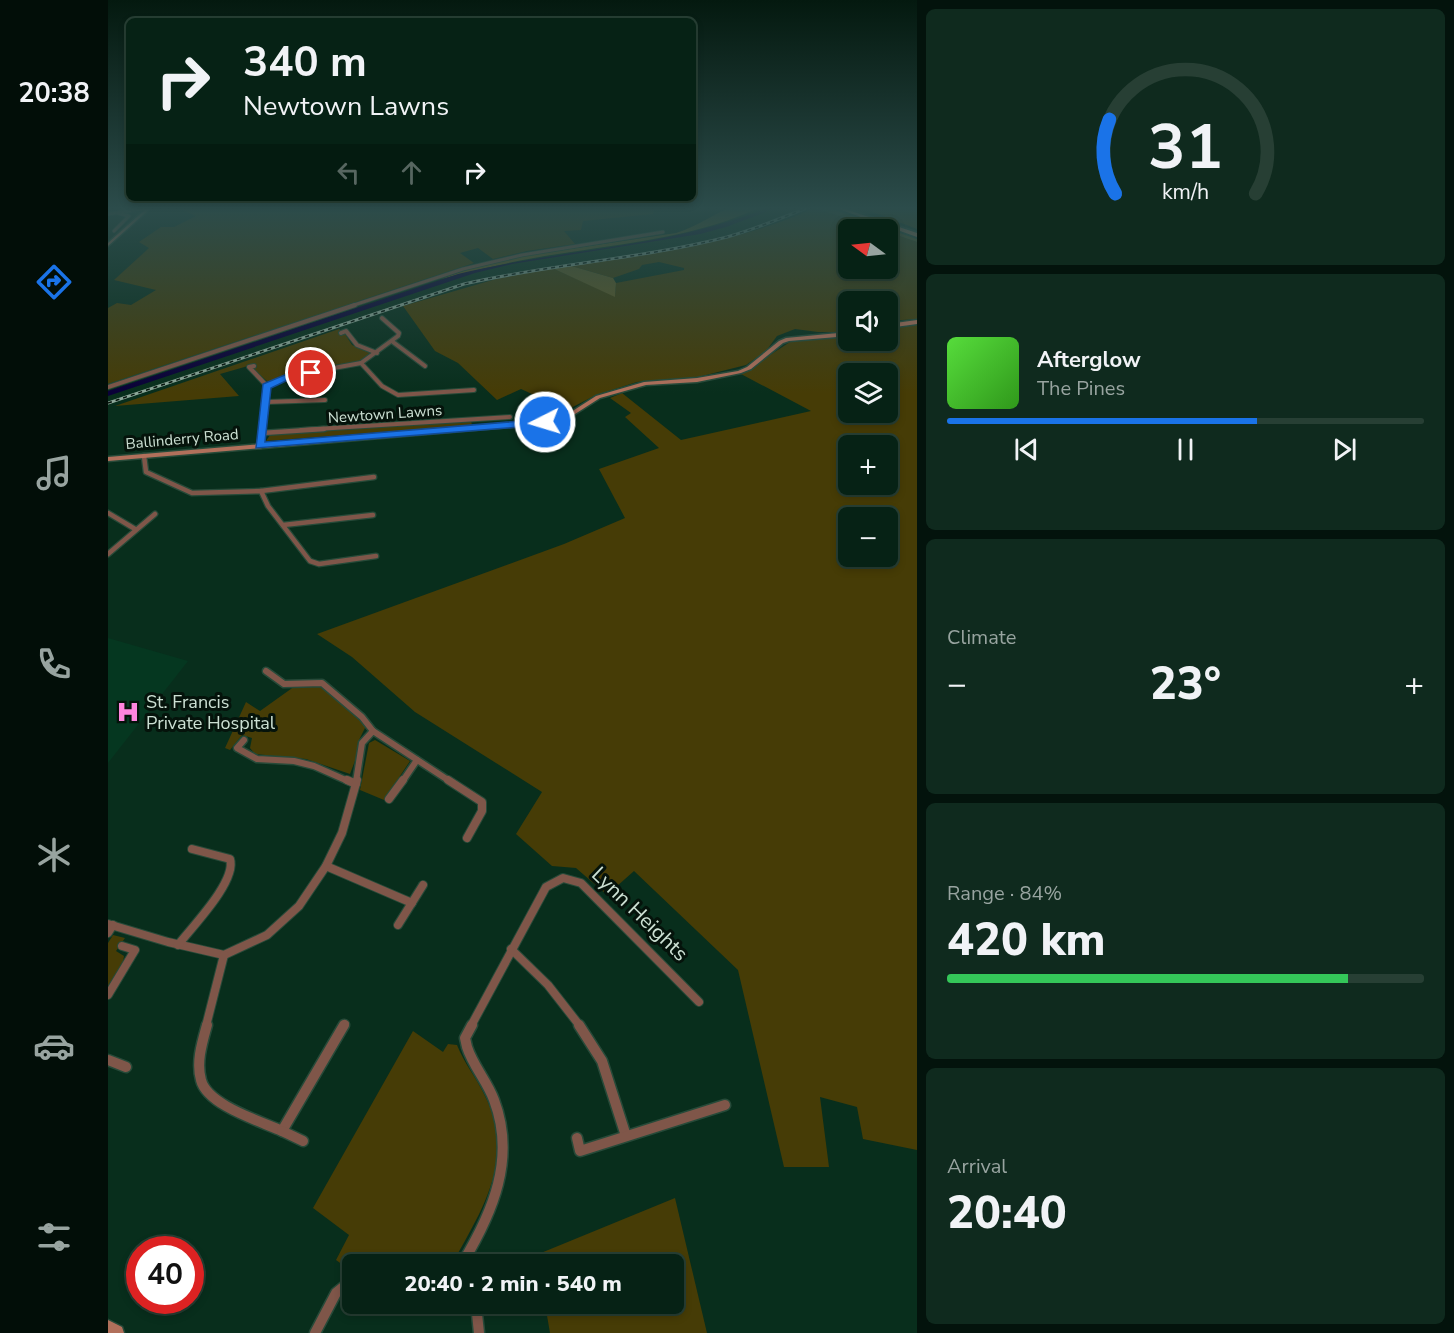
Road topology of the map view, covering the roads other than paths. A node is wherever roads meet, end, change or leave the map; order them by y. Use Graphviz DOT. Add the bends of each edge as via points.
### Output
graph roads {
  1 [pos="462,269"];
  2 [pos="382,318"];
  3 [pos="917,322"];
  4 [pos="898,325"];
  5 [pos="341,333"];
  6 [pos="838,335"];
  7 [pos="393,342"];
  8 [pos="377,352"];
  9 [pos="362,363"];
  10 [pos="254,366"];
  11 [pos="425,366"];
  12 [pos="267,386"];
  13 [pos="108,387"];
  14 [pos="474,390"];
  15 [pos="325,400"];
  16 [pos="266,402"];
  17 [pos="510,417"];
  18 [pos="262,433"];
  19 [pos="260,446"];
  20 [pos="144,456"];
  21 [pos="108,459"];
  22 [pos="374,477"];
  23 [pos="261,491"];
  24 [pos="108,513"];
  25 [pos="155,514"];
  26 [pos="373,515"];
  27 [pos="283,525"];
  28 [pos="135,530"];
  29 [pos="108,554"];
  30 [pos="376,556"];
  31 [pos="266,674"];
  32 [pos="373,731"];
  33 [pos="244,740"];
  34 [pos="417,760"];
  35 [pos="356,784"];
  36 [pos="389,799"];
  37 [pos="467,838"];
  38 [pos="192,849"];
  39 [pos="326,866"];
  40 [pos="423,885"];
  41 [pos="412,903"];
  42 [pos="398,925"];
  43 [pos="110,927"];
  44 [pos="178,945"];
  45 [pos="122,946"];
  46 [pos="511,950"];
  47 [pos="224,955"];
  48 [pos="108,995"];
  49 [pos="699,1002"];
  50 [pos="345,1024"];
  51 [pos="108,1060"];
  52 [pos="126,1067"];
  53 [pos="725,1105"];
  54 [pos="282,1131"];
  55 [pos="627,1136"];
  56 [pos="577,1138"];
  57 [pos="303,1141"];
  58 [pos="466,1254"];
  59 [pos="342,1288"];
  60 [pos="477,1314"];
  61 [pos="108,1328"];
  62 [pos="116,1333"];
  63 [pos="315,1333"];
  64 [pos="479,1333"];
  1 -- 13 [label="street"];
  2 -- 7 [label="street" via="399,333"];
  3 -- 4 [label="street"];
  5 -- 8 [label="street" via="346,331 357,345"];
  6 -- 19 [label="street, Ballinderry Road" via="788,339 739,372 629,387 545,422"];
  7 -- 8 [label="street"];
  7 -- 11 [label="street"];
  8 -- 9 [label="street"];
  9 -- 12 [label="street" via="290,376"];
  9 -- 14 [label="street, Newtown Lawns" via="382,386 398,395"];
  10 -- 12 [label="street" via="249,368"];
  12 -- 16 [label="street"];
  15 -- 16 [label="street, Newtown Lawns"];
  16 -- 18 [label="street"];
  17 -- 18 [label="street, Newtown Lawns"];
  18 -- 19 [label="street"];
  19 -- 20 [label="street, Ballinderry Road"];
  20 -- 21 [label="street, Ballinderry Road"];
  20 -- 23 [label="street" via="146,472 192,493"];
  22 -- 23 [label="street"];
  23 -- 27 [label="street"];
  24 -- 28 [label="street"];
  25 -- 28 [label="street"];
  26 -- 27 [label="street"];
  27 -- 30 [label="street" via="310,561 319,564"];
  28 -- 29 [label="street"];
  31 -- 32 [label="street" via="284,684 322,683"];
  32 -- 34 [label="street"];
  32 -- 35 [label="street" via="362,743"];
  33 -- 35 [label="street" via="237,748 257,759 314,766"];
  34 -- 36 [label="street"];
  34 -- 37 [label="street" via="482,802 482,811"];
  35 -- 39 [label="street" via="342,833"];
  38 -- 44 [label="street" via="230,860 232,865 227,882"];
  39 -- 41 [label="street"];
  39 -- 47 [label="street" via="299,906 267,935"];
  40 -- 41 [label="street"];
  41 -- 42 [label="street"];
  43 -- 44 [label="street"];
  44 -- 47 [label="street"];
  45 -- 48 [label="street" via="135,950"];
  46 -- 49 [label="street, Lynn Heights" via="546,887 555,879 569,876 581,883"];
  46 -- 55 [label="street" via="526,962 591,1040"];
  46 -- 58 [label="street, Lynn Heights" via="465,1038 466,1052 494,1099 504,1132 501,1183 484,1227"];
  47 -- 54 [label="street" via="199,1055 201,1082 218,1102"];
  50 -- 54 [label="street"];
  51 -- 52 [label="street"];
  53 -- 55 [label="street"];
  54 -- 57 [label="street"];
  55 -- 56 [label="street" via="580,1151"];
  59 -- 63 [label="street"];
  60 -- 64 [label="street"];
  61 -- 62 [label="street"];
}
